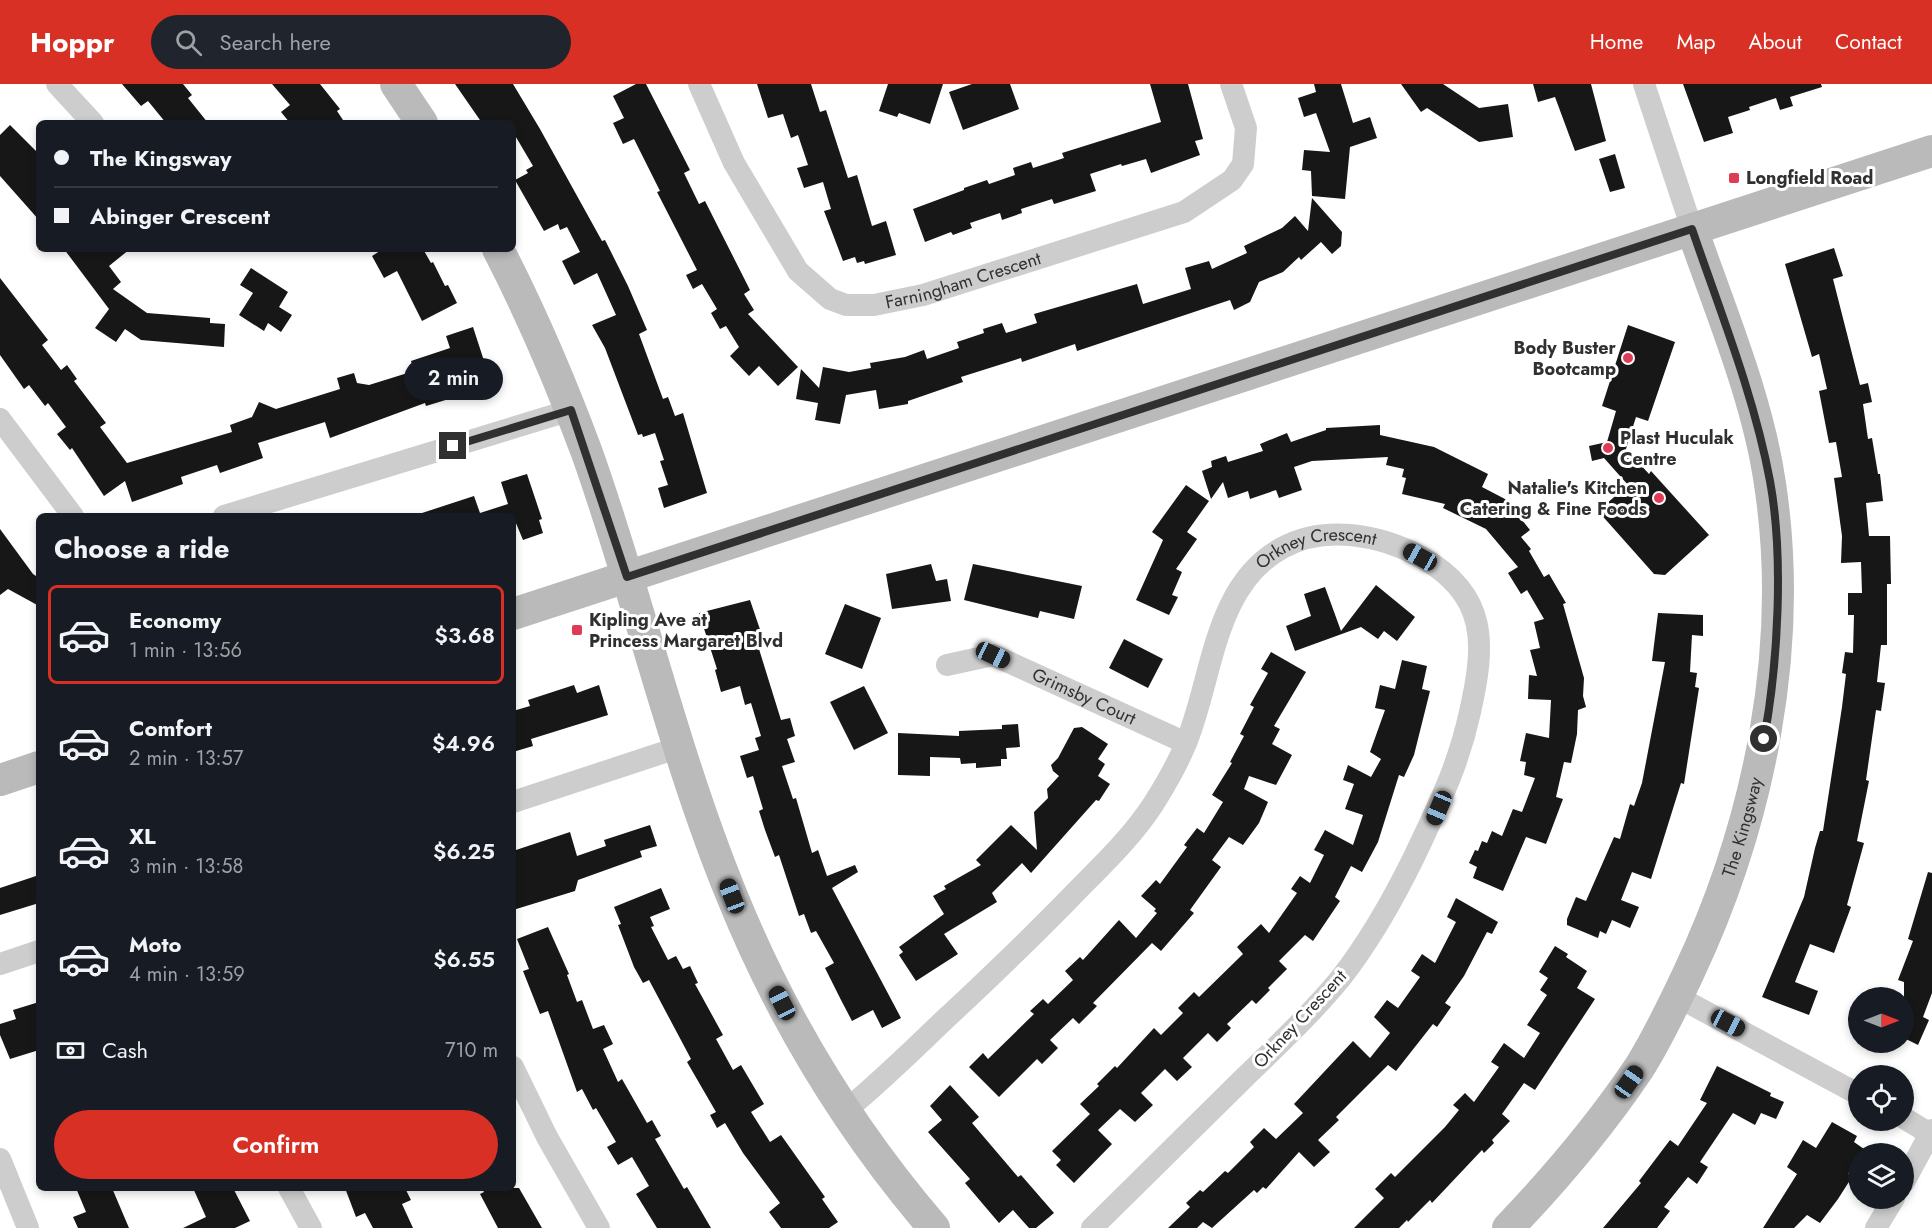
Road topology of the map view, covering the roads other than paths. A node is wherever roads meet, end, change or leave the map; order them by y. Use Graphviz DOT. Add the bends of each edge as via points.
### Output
graph roads {
  1 [pos="57,84"];
  2 [pos="396,84"];
  3 [pos="699,84"];
  4 [pos="1231,84"];
  5 [pos="1644,84"];
  6 [pos="90,120"];
  7 [pos="420,120"];
  8 [pos="1932,151"];
  9 [pos="1692,229"];
  10 [pos="499,252"];
  11 [pos="571,410"];
  12 [pos="0,419"];
  13 [pos="70,513"];
  14 [pos="234,513"];
  15 [pos="627,577"];
  16 [pos="516,613"];
  17 [pos="947,665"];
  18 [pos="1186,743"];
  19 [pos="680,747"];
  20 [pos="36,768"];
  21 [pos="0,780"];
  22 [pos="516,801"];
  23 [pos="36,952"];
  24 [pos="0,964"];
  25 [pos="1678,997"];
  26 [pos="516,1074"];
  27 [pos="1848,1089"];
  28 [pos="845,1111"];
  29 [pos="1914,1124"];
  30 [pos="1931,1133"];
  31 [pos="0,1159"];
  32 [pos="1914,1164"];
  33 [pos="291,1191"];
  34 [pos="1887,1209"];
  35 [pos="28,1228"];
  36 [pos="311,1228"];
  37 [pos="599,1228"];
  38 [pos="934,1228"];
  39 [pos="1092,1228"];
  40 [pos="1508,1228"];
  41 [pos="1876,1228"];
  1 -- 6 [label="street"];
  2 -- 7 [label="street"];
  3 -- 4 [label="street, Farningham Crescent" via="734,163 798,271 814,288 846,305 874,305 923,295 1185,212 1232,180 1243,164 1246,129"];
  5 -- 9 [label="street"];
  8 -- 9 [label="street"];
  9 -- 15 [label="street"];
  9 -- 25 [label="street, The Kingsway" via="1762,442 1773,511 1776,600 1772,695 1755,784 1714,914"];
  10 -- 11 [label="street"];
  11 -- 14 [label="street"];
  11 -- 15 [label="street"];
  12 -- 13 [label="street"];
  15 -- 16 [label="street"];
  15 -- 19 [label="street"];
  17 -- 18 [label="street, Grimsby Court" via="993,655"];
  18 -- 28 [label="street, Orkney Crescent" via="1152,805 1102,867 1018,951"];
  18 -- 39 [label="street, Orkney Crescent" via="1229,607 1241,585 1260,564 1283,548 1310,537 1379,538 1438,567 1473,606 1481,633 1480,666 1462,750 1434,821 1400,889 1338,981"];
  19 -- 22 [label="street"];
  19 -- 28 [label="street" via="704,823 761,961 792,1024"];
  20 -- 21 [label="street"];
  23 -- 24 [label="street"];
  25 -- 27 [label="street"];
  25 -- 40 [label="street, The Kingsway" via="1640,1066 1595,1130"];
  26 -- 37 [label="street"];
  28 -- 38 [label="street" via="895,1183"];
  29 -- 30 [label="street"];
  30 -- 32 [label="street"];
  31 -- 35 [label="street"];
  33 -- 36 [label="street"];
  34 -- 41 [label="street"];
}
